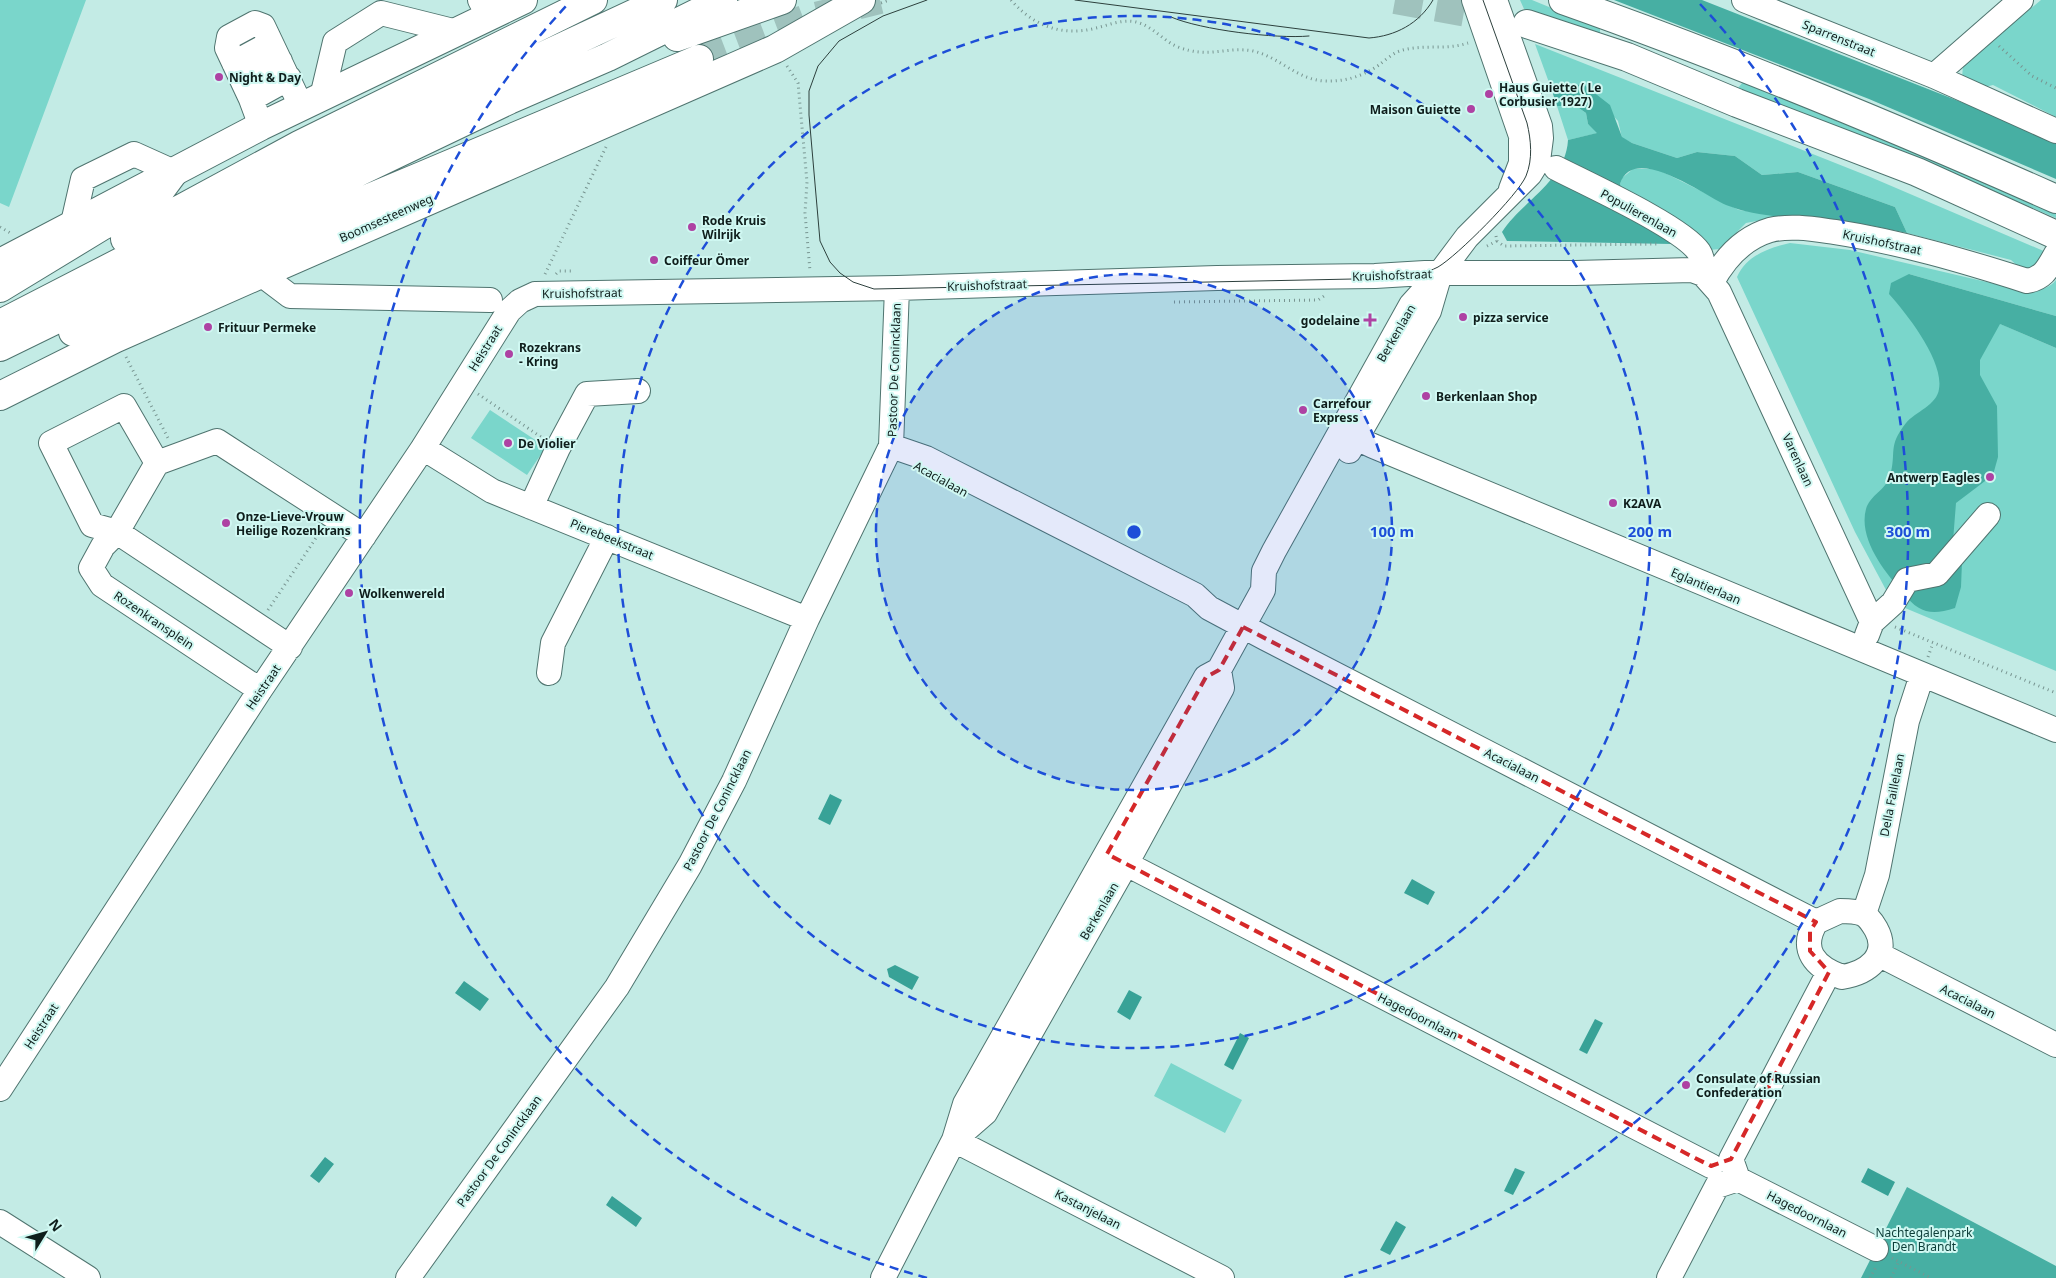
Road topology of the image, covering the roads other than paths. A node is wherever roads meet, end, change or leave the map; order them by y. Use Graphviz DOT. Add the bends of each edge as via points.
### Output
graph roads {
  1 [pos="523,0"];
  2 [pos="593,0"];
  3 [pos="663,0"];
  4 [pos="723,0"];
  5 [pos="782,0"];
  6 [pos="861,0"];
  7 [pos="1474,0"];
  8 [pos="1495,0"];
  9 [pos="1562,0"];
  10 [pos="1744,0"];
  11 [pos="2006,5"];
  12 [pos="484,8"];
  13 [pos="1527,24"];
  14 [pos="457,32"];
  15 [pos="278,56"];
  16 [pos="608,57"];
  17 [pos="699,59"];
  18 [pos="1934,76"];
  19 [pos="240,77"];
  20 [pos="311,102"];
  21 [pos="261,126"];
  22 [pos="2056,131"];
  23 [pos="1556,168"];
  24 [pos="174,172"];
  25 [pos="1509,193"];
  26 [pos="2056,199"];
  27 [pos="2056,235"];
  28 [pos="2056,254"];
  29 [pos="0,263"];
  30 [pos="1440,273"];
  31 [pos="260,274"];
  32 [pos="1707,278"];
  33 [pos="0,288"];
  34 [pos="897,288"];
  35 [pos="535,294"];
  36 [pos="490,300"];
  37 [pos="0,308"];
  38 [pos="0,324"];
  39 [pos="0,347"];
  40 [pos="0,368"];
  41 [pos="638,391"];
  42 [pos="0,396"];
  43 [pos="1349,434"];
  44 [pos="891,446"];
  45 [pos="423,448"];
  46 [pos="167,460"];
  47 [pos="531,507"];
  48 [pos="1988,516"];
  49 [pos="117,532"];
  50 [pos="364,536"];
  51 [pos="607,537"];
  52 [pos="807,619"];
  53 [pos="1872,622"];
  54 [pos="1243,626"];
  55 [pos="290,647"];
  56 [pos="1860,650"];
  57 [pos="549,673"];
  58 [pos="1922,675"];
  59 [pos="260,690"];
  60 [pos="2056,730"];
  61 [pos="1116,859"];
  62 [pos="1864,914"];
  63 [pos="1816,922"];
  64 [pos="1880,955"];
  65 [pos="1829,972"];
  66 [pos="2056,1046"];
  67 [pos="0,1088"];
  68 [pos="954,1140"];
  69 [pos="1724,1173"];
  70 [pos="0,1222"];
  71 [pos="1876,1249"];
  72 [pos="88,1278"];
  73 [pos="408,1278"];
  74 [pos="883,1278"];
  75 [pos="1222,1278"];
  76 [pos="1669,1278"];
  1 -- 12 [label="main road"];
  2 -- 37 [label="main road" via="299,145"];
  3 -- 38 [label="main road" via="311,164"];
  4 -- 16 [label="main road"];
  5 -- 16 [label="main road" via="705,29"];
  6 -- 31 [label="main road, Boomsesteenweg" via="779,54"];
  7 -- 25 [label="street" via="1521,136 1521,163"];
  8 -- 25 [label="street" via="1537,116 1541,138 1535,168"];
  9 -- 26 [label="main road" via="1872,118"];
  10 -- 18 [label="street, Sparrenstraat"];
  11 -- 18 [label="street" via="1983,33"];
  12 -- 14 [label="main road"];
  13 -- 27 [label="main road" via="1627,57 1917,172"];
  14 -- 20 [label="main road"];
  14 -- 20 [label="street" via="381,13 335,42"];
  15 -- 19 [label="street"];
  15 -- 19 [label="street"];
  15 -- 20 [label="street"];
  16 -- 39 [label="main road" via="500,104"];
  17 -- 40 [label="main road" via="348,207"];
  18 -- 22 [label="street, Sparrenstraat"];
  19 -- 21 [label="street"];
  20 -- 21 [label="main road"];
  21 -- 24 [label="main road"];
  23 -- 32 [label="street, Populierenlaan" via="1682,236 1700,253"];
  24 -- 29 [label="main road"];
  24 -- 33 [label="main road" via="154,199 102,226"];
  25 -- 30 [label="street, Kruishofstraat" via="1467,236"];
  28 -- 32 [label="street, Kruishofstraat" via="2045,273 2026,281 1913,248 1858,236 1789,228 1770,230 1743,243"];
  30 -- 32 [label="street, Kruishofstraat" via="1680,269 1692,270"];
  30 -- 34 [label="street, Kruishofstraat"];
  30 -- 43 [label="street, Berkenlaan" via="1411,304"];
  31 -- 36 [label="street" via="290,296"];
  31 -- 42 [label="main road, Boomsesteenweg" via="114,339"];
  32 -- 53 [label="street, Varenlaan" via="1719,292"];
  34 -- 35 [label="street, Kruishofstraat"];
  34 -- 44 [label="street, Pastoor De Conincklaan"];
  35 -- 45 [label="street, Heistraat" via="509,311"];
  41 -- 47 [label="street" via="587,394"];
  43 -- 54 [label="street, Berkenlaan" via="1264,571 1263,590"];
  43 -- 56 [label="street, Eglantierlaan"];
  44 -- 52 [label="street, Pastoor De Conincklaan"];
  44 -- 54 [label="street, Acacialaan" via="926,458 1195,595 1209,608"];
  45 -- 47 [label="street, Pierebeekstraat" via="492,491"];
  45 -- 50 [label="street, Heistraat"];
  46 -- 49 [label="street, Rozenkransplein"];
  46 -- 49 [label="street" via="124,406 51,443 92,525"];
  46 -- 50 [label="street" via="217,442"];
  47 -- 51 [label="street, Pierebeekstraat"];
  48 -- 53 [label="street" via="1937,574 1906,580 1893,603"];
  49 -- 55 [label="street"];
  49 -- 59 [label="street, Rozenkransplein" via="103,546 91,568 102,585"];
  50 -- 55 [label="street, Heistraat"];
  51 -- 52 [label="street, Pierebeekstraat"];
  51 -- 57 [label="street" via="554,643"];
  52 -- 73 [label="street, Pastoor De Conincklaan" via="734,781 658,921 617,987"];
  53 -- 56 [label="street"];
  54 -- 61 [label="street, Berkenlaan" via="1219,670 1206,677"];
  54 -- 63 [label="street, Acacialaan"];
  55 -- 59 [label="street, Heistraat"];
  56 -- 58 [label="street, Eglantierlaan"];
  58 -- 60 [label="street, Eglantierlaan"];
  58 -- 62 [label="street, Della Faillelaan" via="1906,722 1877,874"];
  59 -- 67 [label="street, Heistraat"];
  61 -- 68 [label="street, Berkenlaan" via="984,1113"];
  61 -- 69 [label="street, Hagedoornlaan"];
  62 -- 63 [label="street" via="1840,911"];
  62 -- 64 [label="street" via="1879,934"];
  63 -- 65 [label="street" via="1809,940 1810,951 1821,967"];
  64 -- 65 [label="street" via="1874,964 1854,975 1842,977"];
  64 -- 66 [label="street, Acacialaan"];
  65 -- 69 [label="street"];
  68 -- 74 [label="street, Berkenlaan"];
  68 -- 75 [label="street, Kastanjelaan"];
  69 -- 71 [label="street, Hagedoornlaan"];
  69 -- 76 [label="street"];
  70 -- 72 [label="street"];
}
